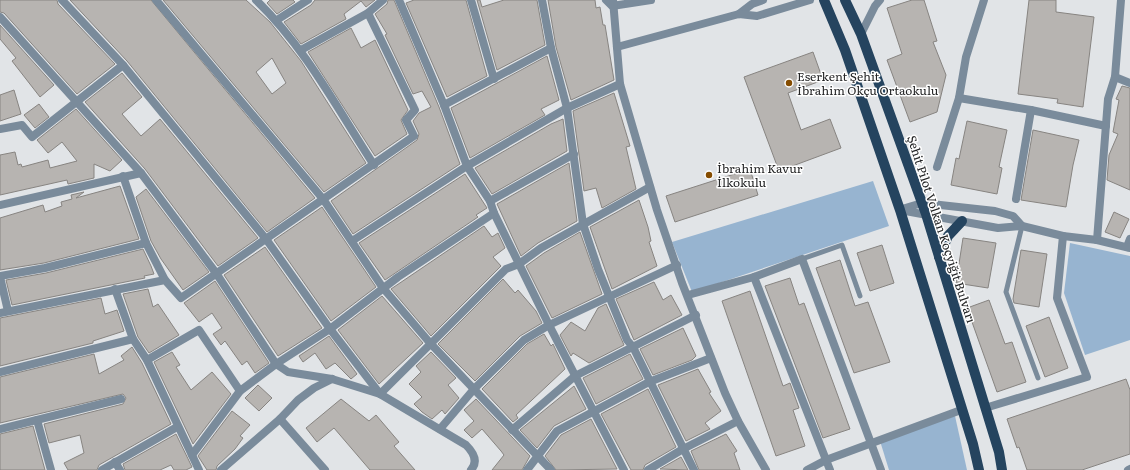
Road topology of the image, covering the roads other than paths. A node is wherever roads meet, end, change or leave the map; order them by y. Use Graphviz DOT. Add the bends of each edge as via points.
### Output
graph roads {
  1 [pos="62,0"];
  2 [pos="156,0"];
  3 [pos="256,0"];
  4 [pos="308,0"];
  5 [pos="383,0"];
  6 [pos="400,0"];
  7 [pos="471,0"];
  8 [pos="542,0"];
  9 [pos="651,0"];
  10 [pos="763,0"];
  11 [pos="810,0"];
  12 [pos="824,0"];
  13 [pos="845,0"];
  14 [pos="880,0"];
  15 [pos="984,0"];
  16 [pos="1121,0"];
  17 [pos="610,2"];
  18 [pos="368,13"];
  19 [pos="739,14"];
  20 [pos="0,17"];
  21 [pos="277,20"];
  22 [pos="861,34"];
  23 [pos="617,47"];
  24 [pos="550,48"];
  25 [pos="301,50"];
  26 [pos="123,65"];
  27 [pos="1115,77"];
  28 [pos="494,79"];
  29 [pos="1130,83"];
  30 [pos="620,84"];
  31 [pos="959,98"];
  32 [pos="76,102"];
  33 [pos="444,105"];
  34 [pos="567,108"];
  35 [pos="1031,110"];
  36 [pos="1106,126"];
  37 [pos="0,129"];
  38 [pos="574,154"];
  39 [pos="374,165"];
  40 [pos="467,166"];
  41 [pos="937,167"];
  42 [pos="141,172"];
  43 [pos="123,176"];
  44 [pos="650,187"];
  45 [pos="323,199"];
  46 [pos="1016,199"];
  47 [pos="490,201"];
  48 [pos="922,203"];
  49 [pos="0,205"];
  50 [pos="900,210"];
  51 [pos="494,213"];
  52 [pos="926,214"];
  53 [pos="962,221"];
  54 [pos="583,224"];
  55 [pos="1022,226"];
  56 [pos="1063,236"];
  57 [pos="266,239"];
  58 [pos="1130,239"];
  59 [pos="1097,240"];
  60 [pos="352,242"];
  61 [pos="146,243"];
  62 [pos="1128,248"];
  63 [pos="939,257"];
  64 [pos="802,260"];
  65 [pos="518,264"];
  66 [pos="677,265"];
  67 [pos="216,273"];
  68 [pos="0,277"];
  69 [pos="754,277"];
  70 [pos="165,280"];
  71 [pos="383,288"];
  72 [pos="115,289"];
  73 [pos="688,295"];
  74 [pos="860,296"];
  75 [pos="609,297"];
  76 [pos="4,312"];
  77 [pos="696,315"];
  78 [pos="549,325"];
  79 [pos="330,329"];
  80 [pos="133,339"];
  81 [pos="430,343"];
  82 [pos="633,347"];
  83 [pos="711,358"];
  84 [pos="147,360"];
  85 [pos="276,364"];
  86 [pos="0,372"];
  87 [pos="575,376"];
  88 [pos="1038,378"];
  89 [pos="332,379"];
  90 [pos="649,382"];
  91 [pos="474,389"];
  92 [pos="240,391"];
  93 [pos="380,394"];
  94 [pos="121,399"];
  95 [pos="985,408"];
  96 [pos="961,410"];
  97 [pos="592,411"];
  98 [pos="280,419"];
  99 [pos="37,420"];
  100 [pos="738,421"];
  101 [pos="177,427"];
  102 [pos="0,429"];
  103 [pos="440,429"];
  104 [pos="512,430"];
  105 [pos="870,443"];
  106 [pos="683,449"];
  107 [pos="192,455"];
  108 [pos="538,457"];
  109 [pos="826,460"];
  110 [pos="115,462"];
  111 [pos="51,470"];
  112 [pos="102,470"];
  113 [pos="120,470"];
  114 [pos="199,470"];
  115 [pos="221,470"];
  116 [pos="325,470"];
  117 [pos="472,470"];
  118 [pos="527,470"];
  119 [pos="551,470"];
  120 [pos="624,470"];
  121 [pos="648,470"];
  122 [pos="694,470"];
  123 [pos="766,470"];
  124 [pos="807,470"];
  125 [pos="830,470"];
  126 [pos="881,470"];
  127 [pos="979,470"];
  128 [pos="1002,470"];
  1 -- 26 [label="street"];
  2 -- 45 [label="street"];
  3 -- 21 [label="street"];
  4 -- 21 [label="street"];
  5 -- 18 [label="street"];
  6 -- 33 [label="street"];
  7 -- 28 [label="street"];
  8 -- 24 [label="street"];
  9 -- 17 [label="street"];
  10 -- 19 [label="street" via="752,4"];
  11 -- 19 [label="street" via="757,16"];
  12 -- 50 [label="main road" via="845,50"];
  13 -- 22 [label="main road, Şehit Pilot Volkan Koçyiğit Bulvarı"];
  14 -- 22 [label="street"];
  15 -- 31 [label="street" via="966,57"];
  16 -- 27 [label="street"];
  17 -- 23 [label="street"];
  18 -- 25 [label="street"];
  18 -- 39 [label="street" via="415,110 406,120 414,136"];
  19 -- 23 [label="street"];
  20 -- 32 [label="street"];
  21 -- 25 [label="street"];
  22 -- 48 [label="main road, Şehit Pilot Volkan Koçyiğit Bulvarı"];
  23 -- 30 [label="street"];
  24 -- 28 [label="street"];
  24 -- 34 [label="street"];
  25 -- 39 [label="street"];
  26 -- 32 [label="street"];
  26 -- 57 [label="street"];
  27 -- 29 [label="street"];
  27 -- 36 [label="street" via="1108,99"];
  28 -- 33 [label="street"];
  30 -- 34 [label="street"];
  30 -- 44 [label="street"];
  31 -- 35 [label="street"];
  31 -- 41 [label="street"];
  32 -- 37 [label="street" via="32,137 22,125"];
  32 -- 42 [label="street"];
  33 -- 40 [label="street"];
  34 -- 38 [label="street"];
  34 -- 40 [label="street"];
  35 -- 36 [label="street"];
  35 -- 46 [label="street"];
  36 -- 59 [label="street"];
  38 -- 47 [label="street"];
  38 -- 54 [label="street"];
  39 -- 45 [label="street"];
  40 -- 47 [label="street"];
  40 -- 60 [label="street"];
  42 -- 43 [label="street"];
  42 -- 67 [label="street"];
  43 -- 49 [label="street"];
  43 -- 61 [label="street"];
  44 -- 54 [label="street"];
  44 -- 66 [label="street"];
  45 -- 57 [label="street"];
  45 -- 60 [label="street"];
  47 -- 51 [label="street"];
  48 -- 50 [label="street"];
  48 -- 52 [label="main road, Şehit Pilot Volkan Koçyiğit Bulvarı"];
  48 -- 55 [label="street" via="995,211 1013,216"];
  50 -- 52 [label="street"];
  50 -- 96 [label="main road"];
  51 -- 65 [label="street"];
  51 -- 71 [label="street"];
  52 -- 53 [label="street"];
  52 -- 63 [label="main road, Şehit Pilot Volkan Koçyiğit Bulvarı"];
  53 -- 55 [label="street" via="998,228"];
  53 -- 63 [label="main road" via="948,236"];
  54 -- 65 [label="street"];
  54 -- 75 [label="street"];
  55 -- 56 [label="street"];
  55 -- 88 [label="lane" via="1006,292"];
  56 -- 59 [label="street"];
  56 -- 95 [label="street" via="1058,298 1087,377"];
  57 -- 67 [label="street"];
  57 -- 79 [label="street"];
  58 -- 62 [label="street"];
  59 -- 62 [label="street"];
  60 -- 71 [label="street"];
  61 -- 68 [label="street"];
  61 -- 70 [label="street"];
  63 -- 95 [label="main road, Şehit Pilot Volkan Koçyiğit Bulvarı"];
  64 -- 69 [label="street"];
  64 -- 74 [label="lane" via="842,245"];
  64 -- 105 [label="street"];
  65 -- 78 [label="street"];
  65 -- 81 [label="street" via="506,269"];
  66 -- 73 [label="street"];
  66 -- 75 [label="street"];
  67 -- 70 [label="street" via="181,298"];
  67 -- 85 [label="street"];
  68 -- 76 [label="street"];
  69 -- 73 [label="street"];
  69 -- 109 [label="street"];
  70 -- 72 [label="street"];
  71 -- 79 [label="street"];
  71 -- 81 [label="street"];
  72 -- 76 [label="street"];
  72 -- 80 [label="street"];
  73 -- 77 [label="street"];
  75 -- 78 [label="street"];
  75 -- 82 [label="street" via="627,340"];
  77 -- 82 [label="street"];
  77 -- 83 [label="street"];
  78 -- 87 [label="street"];
  78 -- 91 [label="street" via="524,340"];
  79 -- 85 [label="street"];
  79 -- 93 [label="street"];
  80 -- 84 [label="street"];
  80 -- 86 [label="street"];
  81 -- 91 [label="street"];
  81 -- 93 [label="street"];
  82 -- 87 [label="street"];
  82 -- 90 [label="street"];
  83 -- 90 [label="street"];
  83 -- 100 [label="street"];
  84 -- 92 [label="street" via="199,330"];
  84 -- 101 [label="street"];
  85 -- 89 [label="street" via="288,372"];
  85 -- 92 [label="street"];
  87 -- 97 [label="street"];
  87 -- 104 [label="street"];
  89 -- 93 [label="street"];
  89 -- 98 [label="street" via="298,400"];
  90 -- 97 [label="street"];
  90 -- 106 [label="street"];
  91 -- 103 [label="street"];
  91 -- 104 [label="street"];
  92 -- 107 [label="street"];
  93 -- 103 [label="street"];
  94 -- 99 [label="street"];
  95 -- 128 [label="main road, Şehit Pilot Volkan Koçyiğit Bulvarı"];
  96 -- 105 [label="street"];
  96 -- 127 [label="main road"];
  97 -- 108 [label="street" via="557,431"];
  97 -- 120 [label="street"];
  98 -- 115 [label="street"];
  98 -- 116 [label="street"];
  99 -- 102 [label="street"];
  99 -- 111 [label="street"];
  100 -- 106 [label="street"];
  100 -- 123 [label="street"];
  101 -- 107 [label="street"];
  101 -- 110 [label="street"];
  103 -- 117 [label="street" via="473,452 475,466"];
  104 -- 108 [label="street"];
  105 -- 109 [label="street"];
  105 -- 126 [label="street"];
  106 -- 121 [label="street"];
  106 -- 122 [label="street"];
  107 -- 114 [label="street"];
  108 -- 118 [label="street"];
  108 -- 119 [label="street"];
  109 -- 124 [label="street"];
  109 -- 125 [label="street"];
  110 -- 112 [label="street"];
  110 -- 113 [label="street"];
}
